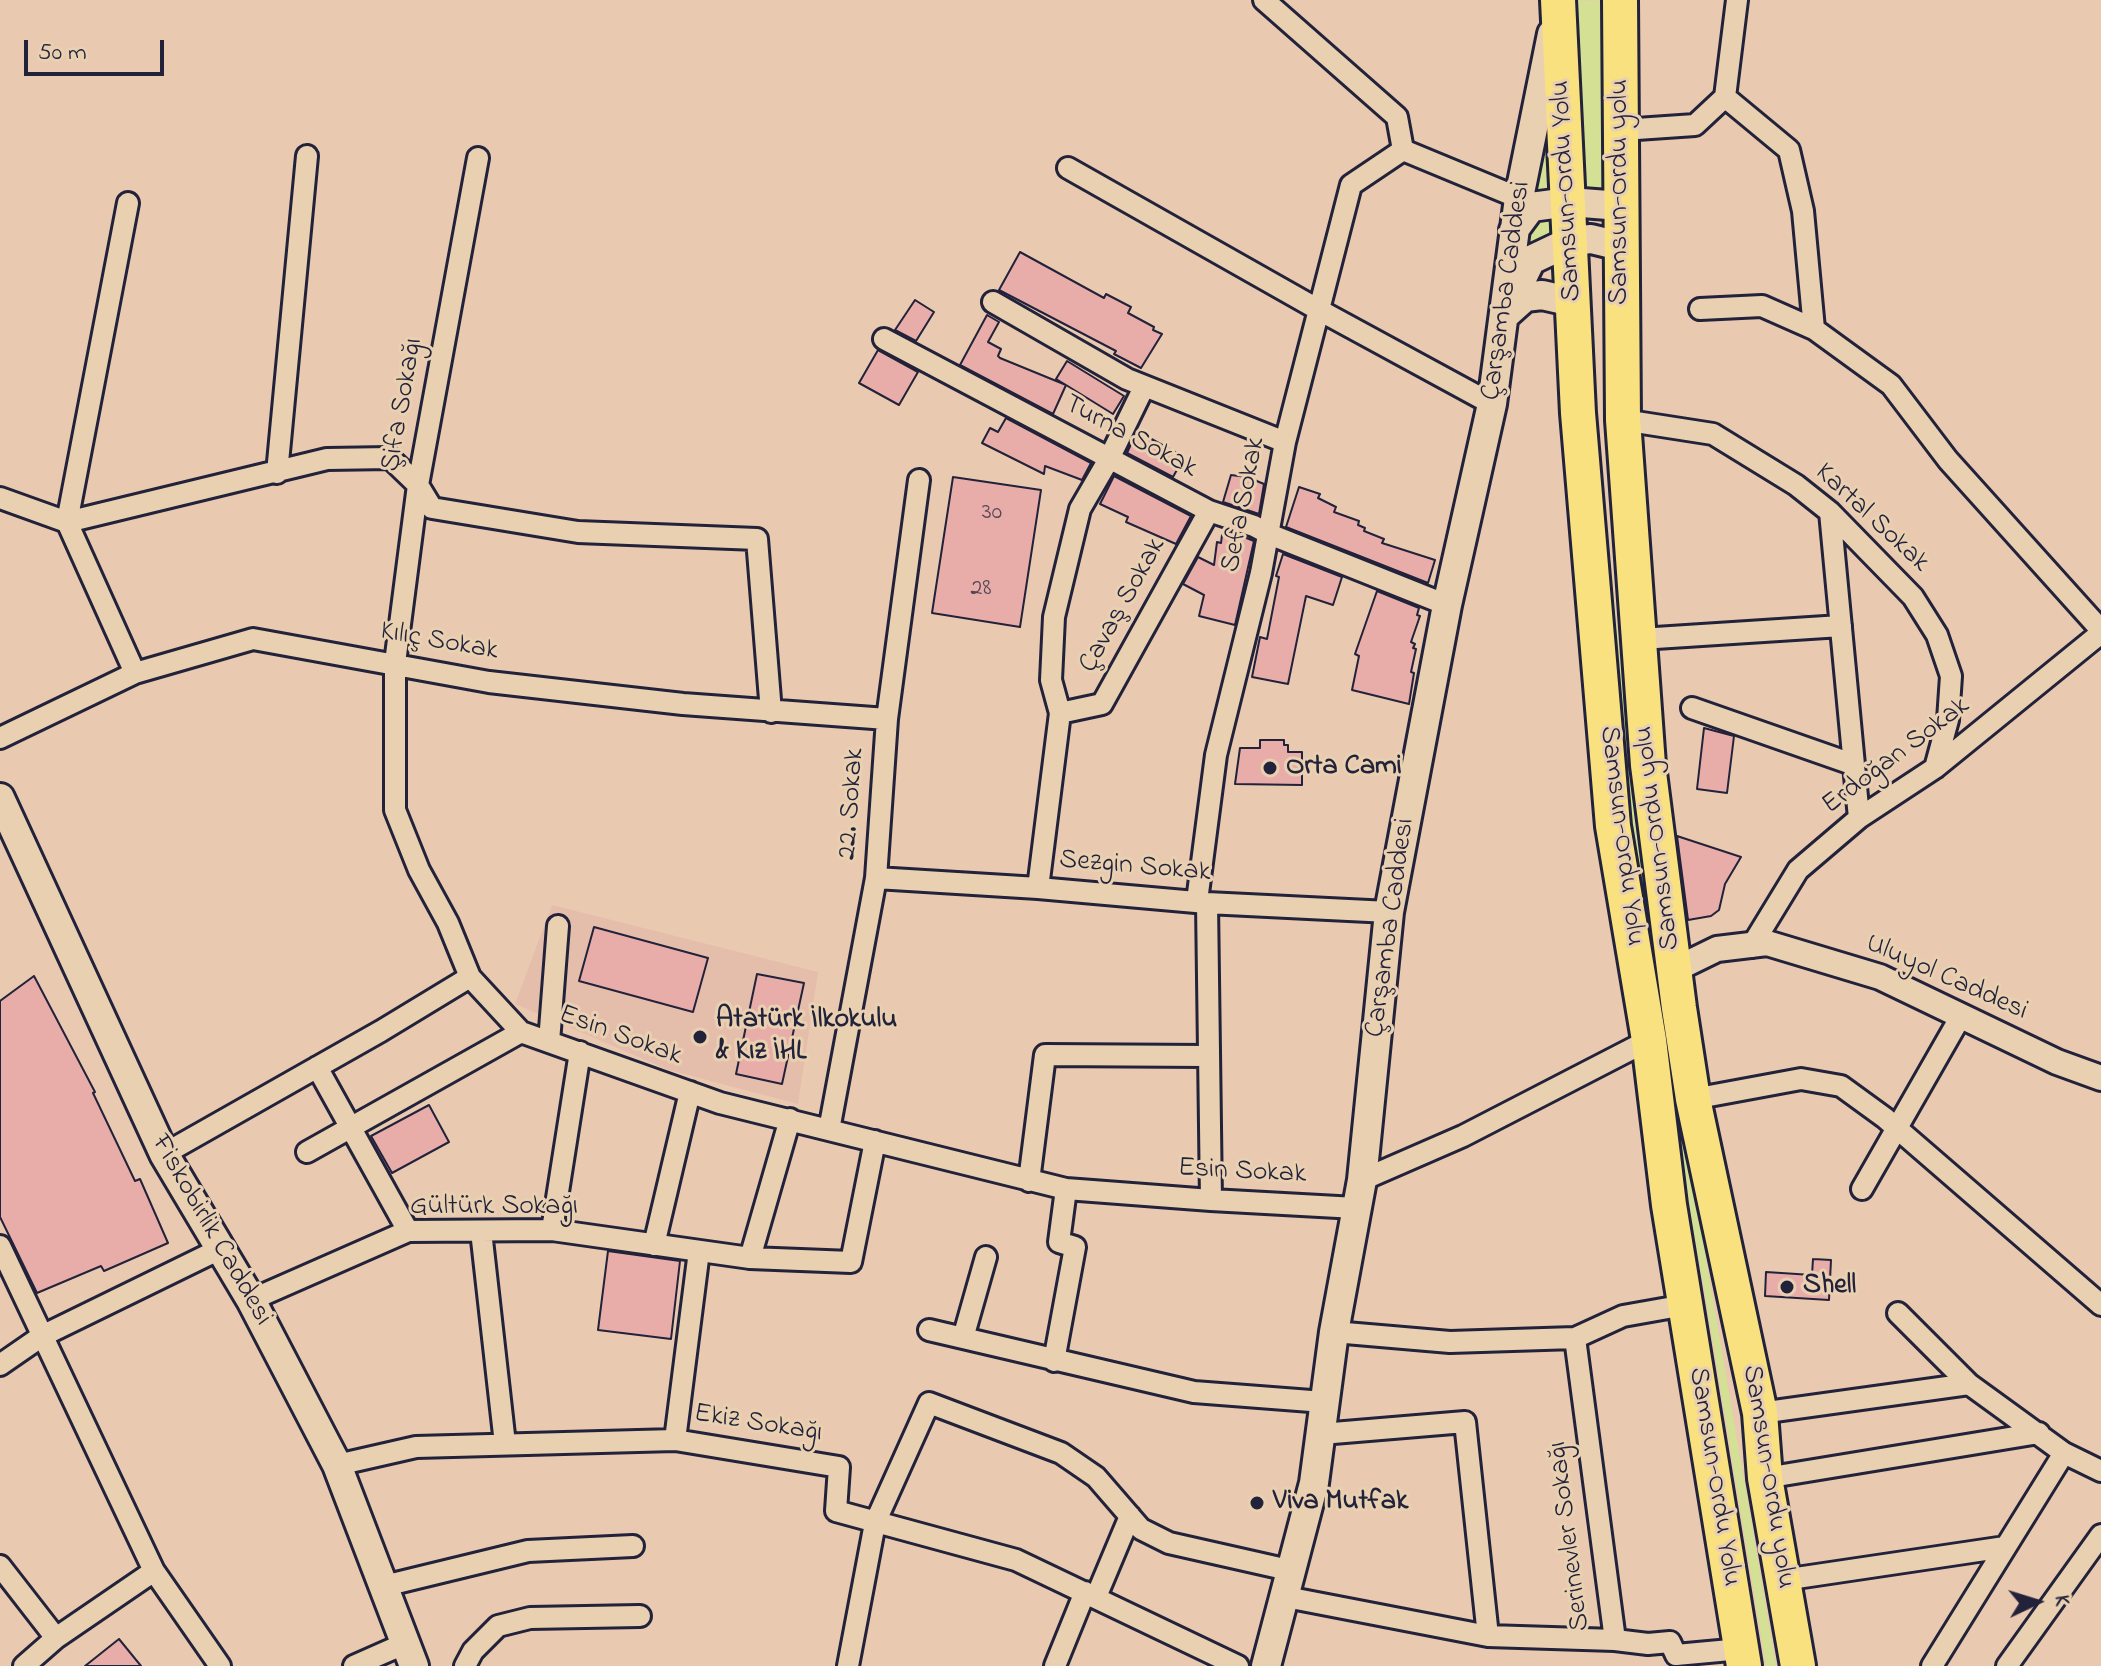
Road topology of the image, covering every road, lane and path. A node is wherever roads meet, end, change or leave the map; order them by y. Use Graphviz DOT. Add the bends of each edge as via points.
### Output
graph roads {
  1 [pos="1264,0"];
  2 [pos="1620,0"];
  3 [pos="1737,0"];
  4 [pos="1558,1"];
  5 [pos="1725,97"];
  6 [pos="1622,130"];
  7 [pos="1403,150"];
  8 [pos="307,156"];
  9 [pos="478,158"];
  10 [pos="1068,168"];
  11 [pos="1519,198"];
  12 [pos="1569,202"];
  13 [pos="128,203"];
  14 [pos="1621,206"];
  15 [pos="1514,230"];
  16 [pos="1571,241"];
  17 [pos="1620,246"];
  18 [pos="993,302"];
  19 [pos="1573,302"];
  20 [pos="1700,309"];
  21 [pos="1319,310"];
  22 [pos="1503,318"];
  23 [pos="1814,329"];
  24 [pos="884,339"];
  25 [pos="1144,387"];
  26 [pos="1492,404"];
  27 [pos="1623,420"];
  28 [pos="1285,442"];
  29 [pos="1109,459"];
  30 [pos="277,473"];
  31 [pos="919,480"];
  32 [pos="418,485"];
  33 [pos="0,498"];
  34 [pos="1209,511"];
  35 [pos="1830,512"];
  36 [pos="67,522"];
  37 [pos="1269,534"];
  38 [pos="1447,605"];
  39 [pos="1841,626"];
  40 [pos="2101,632"];
  41 [pos="1640,639"];
  42 [pos="395,663"];
  43 [pos="135,673"];
  44 [pos="1692,708"];
  45 [pos="771,712"];
  46 [pos="1060,713"];
  47 [pos="887,719"];
  48 [pos="0,738"];
  49 [pos="1852,764"];
  50 [pos="1935,768"];
  51 [pos="0,798"];
  52 [pos="1859,818"];
  53 [pos="876,878"];
  54 [pos="1038,888"];
  55 [pos="1202,902"];
  56 [pos="1389,912"];
  57 [pos="558,926"];
  58 [pos="1751,947"];
  59 [pos="1674,970"];
  60 [pos="470,977"];
  61 [pos="1961,1016"];
  62 [pos="521,1032"];
  63 [pos="1649,1040"];
  64 [pos="549,1042"];
  65 [pos="580,1052"];
  66 [pos="1207,1056"];
  67 [pos="317,1067"];
  68 [pos="2101,1078"];
  69 [pos="690,1092"];
  70 [pos="1693,1099"];
  71 [pos="790,1119"];
  72 [pos="352,1127"];
  73 [pos="1897,1129"];
  74 [pos="829,1130"];
  75 [pos="875,1141"];
  76 [pos="307,1152"];
  77 [pos="164,1154"];
  78 [pos="1362,1180"];
  79 [pos="1029,1181"];
  80 [pos="1066,1189"];
  81 [pos="1862,1189"];
  82 [pos="1211,1200"];
  83 [pos="1356,1208"];
  84 [pos="552,1230"];
  85 [pos="408,1231"];
  86 [pos="481,1231"];
  87 [pos="654,1245"];
  88 [pos="0,1246"];
  89 [pos="220,1249"];
  90 [pos="699,1251"];
  91 [pos="986,1257"];
  92 [pos="750,1258"];
  93 [pos="251,1300"];
  94 [pos="1685,1305"];
  95 [pos="2101,1305"];
  96 [pos="1898,1313"];
  97 [pos="929,1330"];
  98 [pos="1334,1332"];
  99 [pos="42,1336"];
  100 [pos="963,1338"];
  101 [pos="1575,1338"];
  102 [pos="1054,1361"];
  103 [pos="0,1365"];
  104 [pos="1969,1384"];
  105 [pos="1324,1402"];
  106 [pos="1760,1413"];
  107 [pos="2039,1433"];
  108 [pos="1321,1434"];
  109 [pos="675,1440"];
  110 [pos="505,1444"];
  111 [pos="2064,1453"];
  112 [pos="337,1465"];
  113 [pos="2101,1471"];
  114 [pos="1765,1478"];
  115 [pos="1130,1516"];
  116 [pos="875,1523"];
  117 [pos="2101,1535"];
  118 [pos="633,1546"];
  119 [pos="2005,1547"];
  120 [pos="0,1566"];
  121 [pos="154,1571"];
  122 [pos="1783,1580"];
  123 [pos="1290,1584"];
  124 [pos="384,1586"];
  125 [pos="1090,1595"];
  126 [pos="640,1616"];
  127 [pos="1488,1636"];
  128 [pos="56,1638"];
  129 [pos="1615,1640"];
  130 [pos="410,1654"];
  131 [pos="1743,1657"];
  132 [pos="24,1666"];
  133 [pos="220,1666"];
  134 [pos="354,1666"];
  135 [pos="465,1666"];
  136 [pos="848,1666"];
  137 [pos="1055,1666"];
  138 [pos="1238,1666"];
  139 [pos="1266,1666"];
  140 [pos="1798,1666"];
  141 [pos="1932,1666"];
  142 [pos="2007,1666"];
  1 -- 7 [label="street" via="1397,117"];
  2 -- 6 [label="highway, Samsun-Ordu yolu"];
  3 -- 5 [label="street"];
  4 -- 11 [label="main road, Çarşamba Caddesi"];
  4 -- 12 [label="highway, Samsun-Ordu Yolu"];
  5 -- 6 [label="street" via="1695,125"];
  5 -- 23 [label="street" via="1789,150 1803,211"];
  6 -- 14 [label="highway, Samsun-Ordu yolu"];
  7 -- 11 [label="street"];
  7 -- 21 [label="street, Sefa Sokak" via="1351,185"];
  8 -- 30 [label="street"];
  9 -- 32 [label="street, Şifa Sokağı"];
  10 -- 21 [label="street"];
  11 -- 15 [label="main road, Çarşamba Caddesi"];
  12 -- 14 [label="main road"];
  12 -- 15 [label="main road" via="1531,207"];
  12 -- 16 [label="highway, Samsun-Ordu Yolu"];
  13 -- 36 [label="street"];
  14 -- 17 [label="highway, Samsun-Ordu yolu"];
  15 -- 22 [label="main road, Çarşamba Caddesi"];
  16 -- 17 [label="main road" via="1591,239"];
  16 -- 19 [label="highway, Samsun-Ordu Yolu"];
  16 -- 22 [label="main road" via="1531,260"];
  17 -- 27 [label="highway, Samsun-Ordu yolu"];
  18 -- 25 [label="street"];
  19 -- 22 [label="main road" via="1525,297"];
  19 -- 63 [label="highway, Samsun-Ordu Yolu" via="1613,826"];
  20 -- 23 [label="street" via="1762,306"];
  21 -- 26 [label="street"];
  21 -- 28 [label="street, Sefa Sokak"];
  22 -- 26 [label="main road, Çarşamba Caddesi"];
  23 -- 40 [label="street" via="1891,385 1948,460"];
  24 -- 29 [label="street, Turna Sokak"];
  25 -- 28 [label="street"];
  25 -- 29 [label="street"];
  26 -- 38 [label="main road, Çarşamba Caddesi"];
  27 -- 35 [label="street, Kartal Sokak" via="1713,434"];
  27 -- 41 [label="highway, Samsun-Ordu yolu"];
  28 -- 37 [label="street, Sefa Sokak"];
  29 -- 34 [label="street, Turna Sokak"];
  29 -- 46 [label="street" via="1080,509 1054,617 1051,680"];
  30 -- 32 [label="street" via="327,459 390,458"];
  30 -- 36 [label="street"];
  31 -- 47 [label="street, 22. Sokak"];
  32 -- 42 [label="street, Şifa Sokağı"];
  32 -- 45 [label="street" via="432,508 578,532 757,539"];
  33 -- 36 [label="street"];
  34 -- 37 [label="street, Turna Sokak"];
  34 -- 46 [label="street, Çavaş Sokak" via="1102,704"];
  35 -- 39 [label="street"];
  35 -- 50 [label="street, Kartal Sokak" via="1913,597 1937,635 1951,676 1948,720"];
  36 -- 43 [label="street"];
  37 -- 38 [label="street, Turna Sokak"];
  37 -- 55 [label="street, Sefa Sokak" via="1216,755"];
  38 -- 56 [label="main road, Çarşamba Caddesi"];
  39 -- 41 [label="street"];
  39 -- 49 [label="street"];
  40 -- 50 [label="street, Erdoğan Sokak"];
  41 -- 59 [label="highway, Samsun-Ordu yolu" via="1648,765"];
  42 -- 43 [label="street, Kılıç Sokak" via="253,639"];
  42 -- 45 [label="street, Kılıç Sokak" via="489,682"];
  42 -- 60 [label="street, Şifa Sokağı" via="395,810"];
  43 -- 48 [label="street, Kılıç Sokak"];
  44 -- 49 [label="street"];
  45 -- 47 [label="street, Kılıç Sokak"];
  46 -- 54 [label="street"];
  47 -- 53 [label="street, 22. Sokak"];
  49 -- 52 [label="street"];
  50 -- 52 [label="street, Erdoğan Sokak"];
  51 -- 77 [label="main road, Fiskobirlik Caddesi"];
  52 -- 58 [label="street, Erdoğan Sokak" via="1798,870"];
  53 -- 54 [label="street, Sezgin Sokak"];
  53 -- 74 [label="street, 22. Sokak"];
  54 -- 55 [label="street, Sezgin Sokak"];
  55 -- 56 [label="street, Sezgin Sokak"];
  55 -- 66 [label="street, Sefa Sokak"];
  56 -- 78 [label="main road, Çarşamba Caddesi"];
  57 -- 64 [label="street"];
  58 -- 59 [label="street, Uluyol Caddesi" via="1717,949"];
  58 -- 61 [label="street, Uluyol Caddesi" via="1767,943 1880,977"];
  59 -- 70 [label="highway, Samsun-Ordu yolu"];
  60 -- 62 [label="street, Esin Sokak"];
  60 -- 67 [label="street"];
  61 -- 68 [label="street, Uluyol Caddesi"];
  61 -- 73 [label="street"];
  62 -- 64 [label="street, Esin Sokak"];
  62 -- 72 [label="street"];
  63 -- 78 [label="street" via="1463,1136"];
  63 -- 94 [label="highway, Samsun-Ordu Yolu"];
  64 -- 65 [label="street, Esin Sokak"];
  65 -- 69 [label="street, Esin Sokak"];
  65 -- 84 [label="street"];
  66 -- 79 [label="street" via="1045,1055"];
  66 -- 82 [label="street, Sefa Sokak"];
  67 -- 72 [label="street"];
  67 -- 77 [label="street"];
  69 -- 71 [label="street, Esin Sokak"];
  69 -- 87 [label="street"];
  70 -- 73 [label="street" via="1801,1079 1841,1086"];
  70 -- 106 [label="highway, Samsun-Ordu yolu"];
  71 -- 74 [label="street, Esin Sokak"];
  71 -- 92 [label="street"];
  72 -- 76 [label="street"];
  72 -- 85 [label="street"];
  73 -- 81 [label="street"];
  73 -- 95 [label="street"];
  74 -- 75 [label="street, Esin Sokak"];
  75 -- 79 [label="street, Esin Sokak"];
  75 -- 92 [label="street, Gültürk Sokağı" via="851,1262"];
  77 -- 89 [label="main road, Fiskobirlik Caddesi"];
  78 -- 83 [label="main road, Çarşamba Caddesi"];
  79 -- 80 [label="street, Esin Sokak"];
  80 -- 82 [label="street, Esin Sokak"];
  80 -- 102 [label="street" via="1059,1242 1075,1247"];
  82 -- 83 [label="street, Esin Sokak"];
  83 -- 98 [label="main road, Çarşamba Caddesi"];
  84 -- 86 [label="street, Gültürk Sokağı"];
  84 -- 87 [label="street, Gültürk Sokağı"];
  85 -- 86 [label="street, Gültürk Sokağı"];
  85 -- 93 [label="street, Gültürk Sokağı"];
  86 -- 110 [label="street"];
  87 -- 90 [label="street, Gültürk Sokağı"];
  88 -- 99 [label="street"];
  89 -- 93 [label="main road, Fiskobirlik Caddesi"];
  89 -- 99 [label="street"];
  90 -- 92 [label="street, Gültürk Sokağı"];
  90 -- 109 [label="street"];
  91 -- 100 [label="street"];
  93 -- 112 [label="main road, Fiskobirlik Caddesi"];
  94 -- 101 [label="street" via="1623,1316"];
  94 -- 131 [label="highway, Samsun-Ordu Yolu"];
  96 -- 104 [label="street"];
  97 -- 100 [label="street"];
  98 -- 101 [label="street" via="1450,1342"];
  98 -- 105 [label="main road, Çarşamba Caddesi"];
  99 -- 103 [label="street"];
  99 -- 121 [label="street"];
  100 -- 102 [label="street"];
  101 -- 129 [label="street, Serinevler Sokağı"];
  102 -- 105 [label="street" via="1194,1392"];
  104 -- 106 [label="street"];
  104 -- 107 [label="street"];
  105 -- 108 [label="main road, Çarşamba Caddesi"];
  106 -- 114 [label="highway, Samsun-Ordu yolu"];
  107 -- 111 [label="street"];
  107 -- 114 [label="street"];
  108 -- 123 [label="main road, Çarşamba Caddesi"];
  108 -- 127 [label="street" via="1465,1422"];
  109 -- 110 [label="street, Ekiz Sokağı"];
  109 -- 116 [label="street, Ekiz Sokağı" via="839,1467 836,1511"];
  110 -- 112 [label="street, Ekiz Sokağı" via="416,1447"];
  111 -- 113 [label="street"];
  111 -- 119 [label="street"];
  112 -- 124 [label="main road, Fiskobirlik Caddesi"];
  114 -- 122 [label="highway, Samsun-Ordu yolu"];
  115 -- 116 [label="street, Serinevler Sokağı" via="1096,1477 1061,1453 929,1403"];
  115 -- 123 [label="street, Serinevler Sokağı" via="1141,1529 1169,1543"];
  115 -- 125 [label="street"];
  116 -- 125 [label="street, Ekiz Sokağı" via="1016,1560"];
  116 -- 136 [label="street"];
  117 -- 142 [label="street"];
  118 -- 124 [label="street" via="528,1551"];
  119 -- 122 [label="street"];
  119 -- 141 [label="street"];
  120 -- 128 [label="street"];
  121 -- 128 [label="street"];
  121 -- 133 [label="street"];
  122 -- 140 [label="highway, Samsun-Ordu yolu"];
  123 -- 127 [label="street, Serinevler Sokağı"];
  123 -- 139 [label="main road, Çarşamba Caddesi"];
  124 -- 130 [label="main road, Fiskobirlik Caddesi"];
  125 -- 137 [label="street"];
  125 -- 138 [label="street, Ekiz Sokağı"];
  126 -- 135 [label="street" via="530,1618 498,1626"];
  127 -- 129 [label="street, Serinevler Sokağı"];
  128 -- 132 [label="street"];
  129 -- 131 [label="street" via="1670,1642 1676,1655"];
  130 -- 134 [label="street"];
}
